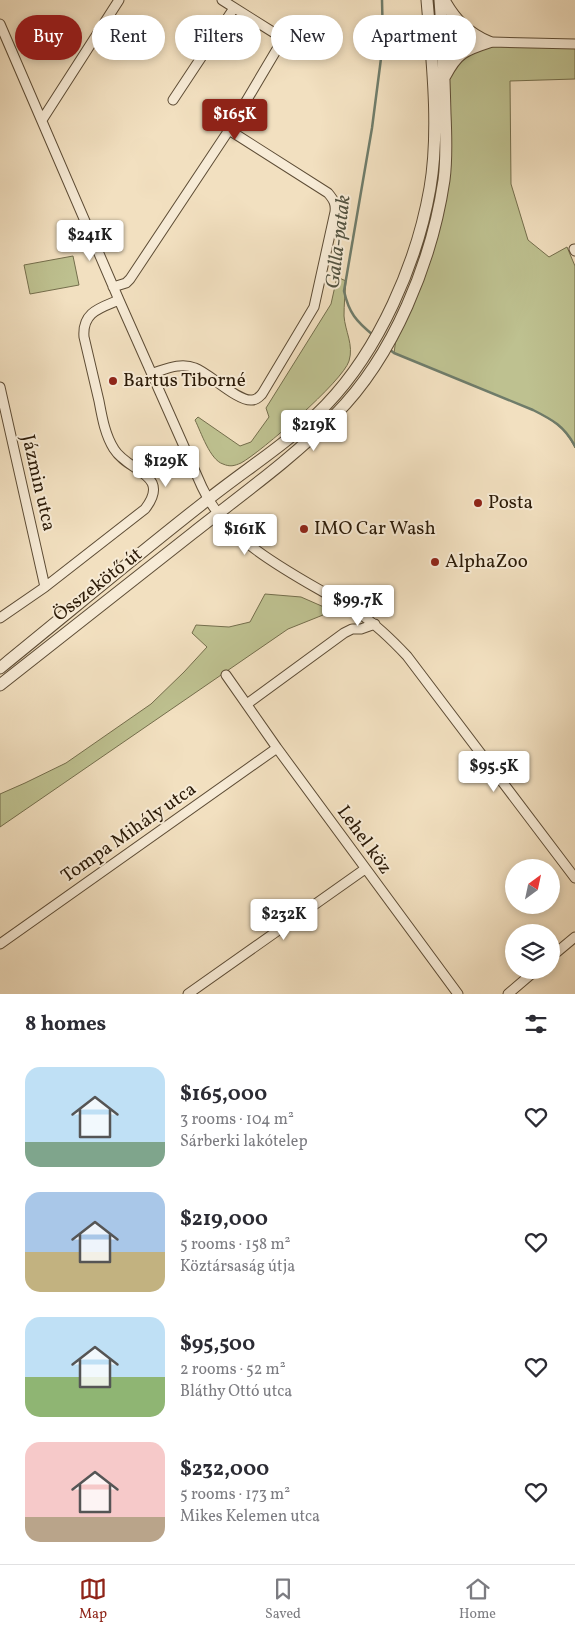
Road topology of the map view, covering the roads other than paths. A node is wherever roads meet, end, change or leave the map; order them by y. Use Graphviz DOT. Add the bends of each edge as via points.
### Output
graph roads {
  1 [pos="119,0"];
  2 [pos="222,0"];
  3 [pos="427,0"];
  4 [pos="440,0"];
  5 [pos="444,0"];
  6 [pos="234,8"];
  7 [pos="430,15"];
  8 [pos="439,15"];
  9 [pos="0,24"];
  10 [pos="476,42"];
  11 [pos="489,42"];
  12 [pos="575,44"];
  13 [pos="436,60"];
  14 [pos="440,60"];
  15 [pos="444,77"];
  16 [pos="173,100"];
  17 [pos="42,120"];
  18 [pos="229,130"];
  19 [pos="114,287"];
  20 [pos="119,300"];
  21 [pos="153,373"];
  22 [pos="0,387"];
  23 [pos="208,499"];
  24 [pos="218,513"];
  25 [pos="45,587"];
  26 [pos="0,618"];
  27 [pos="375,624"];
  28 [pos="0,668"];
  29 [pos="226,675"];
  30 [pos="0,685"];
  31 [pos="247,704"];
  32 [pos="277,748"];
  33 [pos="365,869"];
  34 [pos="575,878"];
  35 [pos="575,937"];
  36 [pos="0,944"];
  37 [pos="560,950"];
  38 [pos="526,979"];
  39 [pos="188,994"];
  40 [pos="458,994"];
  41 [pos="508,994"];
  1 -- 17 [label="street"];
  2 -- 6 [label="street"];
  3 -- 7 [label="street"];
  4 -- 8 [label="street"];
  5 -- 11 [label="street" via="458,23"];
  6 -- 16 [label="street"];
  6 -- 18 [label="street" via="281,40"];
  9 -- 17 [label="street"];
  10 -- 11 [label="street"];
  11 -- 12 [label="street"];
  11 -- 15 [label="street" via="460,54"];
  13 -- 23 [label="street, Összekötő út" via="430,187 412,254 381,328 340,390 320,411"];
  14 -- 15 [label="street, Összekötő út"];
  15 -- 24 [label="street, Összekötő út" via="445,160 439,208 418,277 393,335 359,387 336,414"];
  17 -- 19 [label="street"];
  18 -- 19 [label="street" via="130,279"];
  18 -- 21 [label="street" via="328,193 336,205 314,307 257,399 241,398 185,365"];
  19 -- 20 [label="street"];
  20 -- 21 [label="street"];
  20 -- 25 [label="street" via="90,315 84,337 111,444 118,456 152,481 153,495 145,509"];
  21 -- 23 [label="street"];
  22 -- 25 [label="street, Jázmin utca"];
  23 -- 24 [label="street"];
  23 -- 28 [label="street, Összekötő út"];
  24 -- 27 [label="street" via="265,556"];
  24 -- 30 [label="street, Összekötő út"];
  25 -- 26 [label="street"];
  27 -- 31 [label="street" via="344,633"];
  27 -- 34 [label="street" via="407,656"];
  29 -- 31 [label="street, Lehel köz"];
  31 -- 32 [label="street, Lehel köz"];
  32 -- 33 [label="street, Lehel köz"];
  32 -- 36 [label="street, Tompa Mihály utca"];
  33 -- 39 [label="street"];
  33 -- 40 [label="street, Lehel köz"];
  35 -- 37 [label="street"];
  38 -- 41 [label="street"];
}
